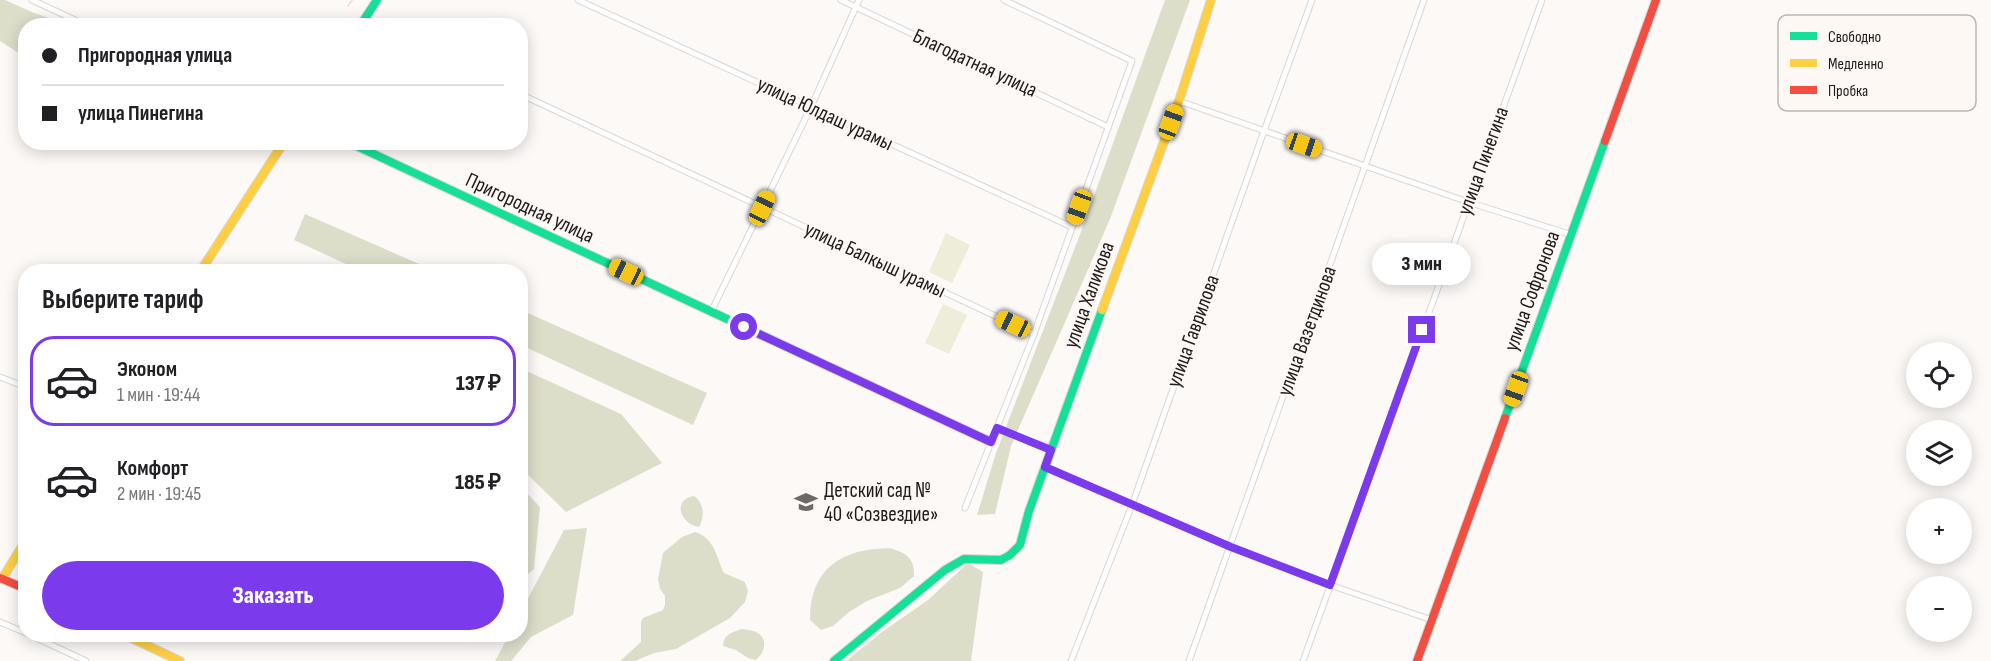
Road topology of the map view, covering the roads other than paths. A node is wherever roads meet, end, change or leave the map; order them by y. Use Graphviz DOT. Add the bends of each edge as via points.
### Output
graph roads {
  1 [pos="32,0"];
  2 [pos="377,0"];
  3 [pos="578,0"];
  4 [pos="841,0"];
  5 [pos="859,0"];
  6 [pos="1004,0"];
  7 [pos="1212,0"];
  8 [pos="1312,0"];
  9 [pos="1424,0"];
  10 [pos="1542,0"];
  11 [pos="1656,0"];
  12 [pos="855,7"];
  13 [pos="71,18"];
  14 [pos="365,18"];
  15 [pos="528,98"];
  16 [pos="1179,100"];
  17 [pos="810,107"];
  18 [pos="1108,127"];
  19 [pos="1264,131"];
  20 [pos="279,150"];
  21 [pos="365,150"];
  22 [pos="1365,166"];
  23 [pos="1468,202"];
  24 [pos="762,208"];
  25 [pos="1072,227"];
  26 [pos="1572,235"];
  27 [pos="205,264"];
  28 [pos="711,312"];
  29 [pos="1034,334"];
  30 [pos="0,377"];
  31 [pos="18,384"];
  32 [pos="997,428"];
  33 [pos="991,442"];
  34 [pos="1051,450"];
  35 [pos="1045,467"];
  36 [pos="1132,505"];
  37 [pos="965,508"];
  38 [pos="1231,547"];
  39 [pos="18,552"];
  40 [pos="1,578"];
  41 [pos="18,585"];
  42 [pos="1330,585"];
  43 [pos="1432,620"];
  44 [pos="0,622"];
  45 [pos="18,630"];
  46 [pos="44,642"];
  47 [pos="140,642"];
  48 [pos="86,661"];
  49 [pos="180,661"];
  50 [pos="834,661"];
  51 [pos="1071,661"];
  52 [pos="1189,661"];
  53 [pos="1303,661"];
  54 [pos="1417,661"];
  1 -- 13 [label="street"];
  2 -- 14 [label="street"];
  3 -- 17 [label="street, улица Юлдаш урамы"];
  4 -- 12 [label="street, Благодатная улица"];
  5 -- 12 [label="street"];
  6 -- 18 [label="street" via="1132,61"];
  7 -- 16 [label="street, улица Халикова"];
  8 -- 19 [label="street, улица Гаврилова"];
  9 -- 22 [label="street, улица Вазетдинова"];
  10 -- 23 [label="street, улица Пинегина"];
  11 -- 26 [label="street, улица Софронова"];
  12 -- 17 [label="street"];
  12 -- 18 [label="street, Благодатная улица"];
  15 -- 24 [label="street, улица Балкыш урамы"];
  16 -- 19 [label="street"];
  16 -- 34 [label="street, улица Халикова"];
  17 -- 24 [label="street"];
  17 -- 25 [label="street, улица Юлдаш урамы"];
  18 -- 25 [label="street"];
  19 -- 22 [label="street"];
  19 -- 36 [label="street, улица Гаврилова"];
  20 -- 27 [label="street"];
  21 -- 28 [label="street, Пригородная улица"];
  22 -- 23 [label="street"];
  22 -- 38 [label="street, улица Вазетдинова"];
  23 -- 26 [label="street"];
  23 -- 42 [label="street, улица Пинегина"];
  24 -- 28 [label="street"];
  24 -- 29 [label="street, улица Балкыш урамы"];
  25 -- 29 [label="street"];
  26 -- 43 [label="street, улица Софронова"];
  28 -- 33 [label="street, Пригородная улица"];
  29 -- 32 [label="street"];
  30 -- 31 [label="street"];
  32 -- 33 [label="street"];
  32 -- 34 [label="street"];
  33 -- 37 [label="street"];
  34 -- 35 [label="street, улица Халикова"];
  35 -- 36 [label="street"];
  35 -- 50 [label="street, улица Халикова" via="1016,550 1001,560 964,559 945,570"];
  36 -- 38 [label="street"];
  36 -- 51 [label="street, улица Гаврилова"];
  38 -- 42 [label="street"];
  38 -- 52 [label="street, улица Вазетдинова"];
  39 -- 40 [label="street"];
  40 -- 41 [label="street"];
  42 -- 43 [label="street"];
  42 -- 53 [label="street, улица Пинегина"];
  43 -- 54 [label="street, улица Софронова"];
  44 -- 45 [label="street"];
  46 -- 48 [label="street"];
  47 -- 49 [label="street"];
}
